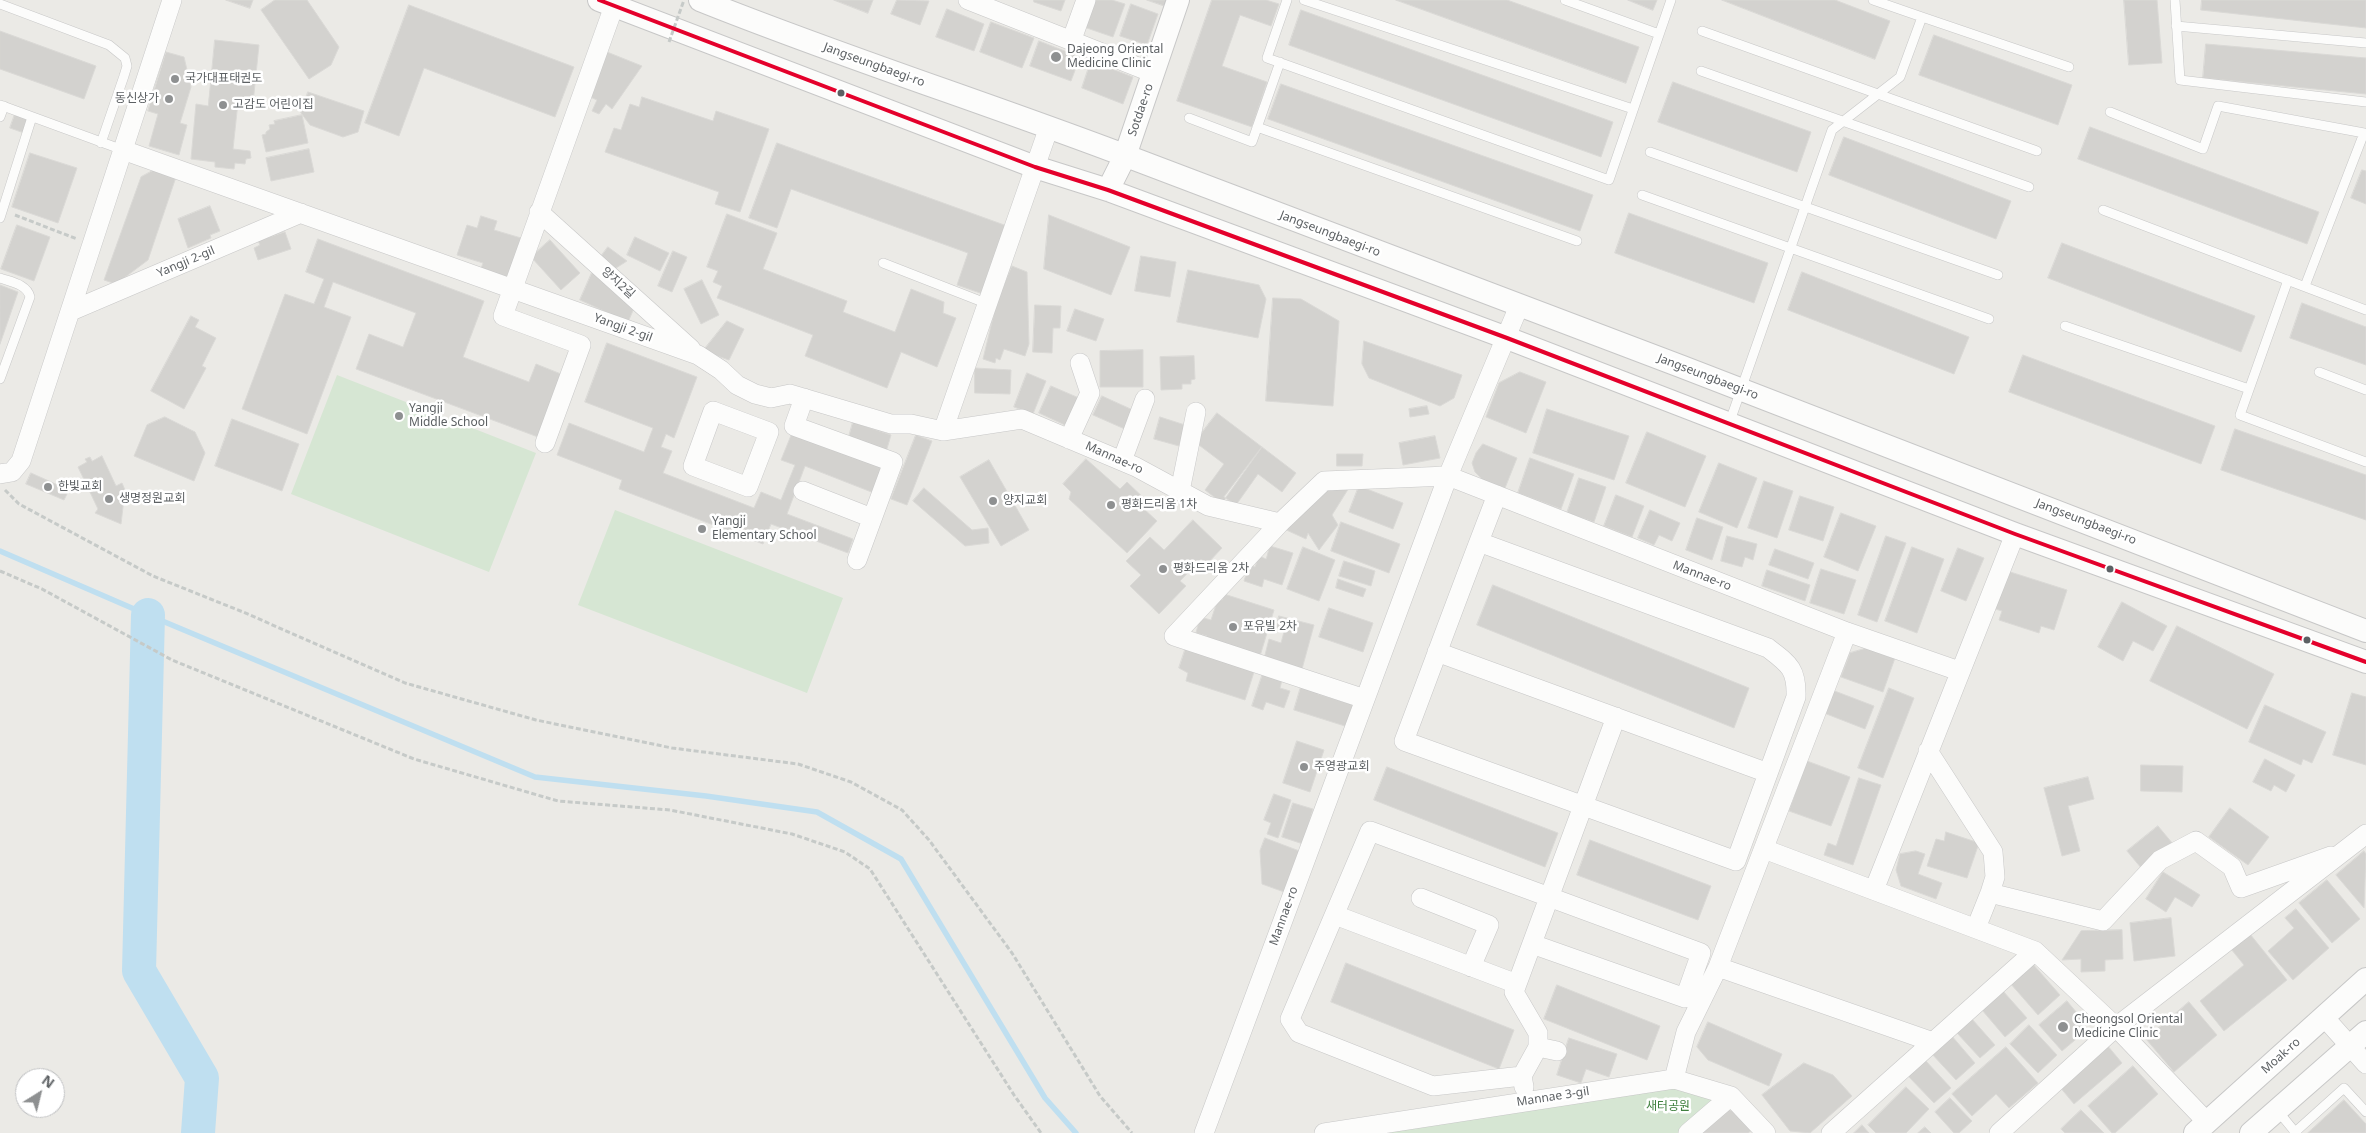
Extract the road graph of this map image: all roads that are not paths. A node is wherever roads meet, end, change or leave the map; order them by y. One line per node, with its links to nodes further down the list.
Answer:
1 (700, 0): 33 (street, Jangseungbaegi-ro)
2 (1086, 0): 18 (street)
3 (1178, 0): 23 (street, Sotdae-ro)
4 (1287, 0): 20 (lane)
5 (1304, 0): 27 (lane)
6 (1566, 0): 17 (lane)
7 (1670, 0): 17 (lane)
8 (1873, 0): 14 (lane)
9 (2175, 0): 15 (lane)
10 (168, 1): 37 (street)
11 (979, 2): 18 (street)
12 (606, 3): 41 (street); 48 (street)
13 (0, 4): 36 (lane)
14 (1922, 17): 21 (lane); 24 (lane)
15 (2176, 26): 19 (lane); 25 (lane)
16 (1702, 30): 24 (lane)
17 (1659, 34): 27 (lane)
18 (1072, 39): 23 (street)
19 (2366, 43)
20 (1280, 62): 27 (lane); 34 (lane)
21 (2068, 67)
22 (1701, 71): 32 (lane)
23 (1153, 73): 40 (street, Sotdae-ro)
24 (1878, 94): 32 (lane); 38 (lane)
25 (2366, 102)
26 (2, 105): 29 (lane); 30 (lane)
27 (1633, 109)
28 (2110, 112): 35 (lane)
29 (0, 117)
30 (32, 117): 36 (lane); 46 (lane)
31 (1189, 118): 34 (lane)
32 (1843, 121): 42 (lane); 45 (lane)
33 (1049, 127): 40 (street, Jangseungbaegi-ro); 41 (street)
34 (1257, 127): 50 (lane)
35 (2365, 133): 56 (lane)
36 (102, 143): 37 (lane)
37 (123, 150): 49 (street, Yangji 2-gil); 61 (street)
38 (2038, 151)
39 (1650, 152): 45 (lane)
40 (1125, 156): 43 (street, Sotdae-ro); 59 (street, Jangseungbaegi-ro)
41 (1035, 167): 43 (street); 58 (street)
42 (2029, 187)
43 (1108, 190): 64 (street)
44 (1642, 195): 51 (lane)
45 (1805, 206): 51 (lane); 53 (lane)
46 (2, 209)
47 (2103, 210): 55 (lane)
48 (539, 212): 57 (street); 65 (street, 양지2길)
49 (301, 214): 57 (street, Yangji 2-gil); 61 (street, Yangji 2-gil)
50 (1577, 241)
51 (1790, 248): 62 (lane); 69 (lane)
52 (883, 263): 58 (lane)
53 (1998, 275)
54 (0, 278): 68 (lane)
55 (2288, 280): 56 (lane); 70 (lane)
56 (2305, 286): 60 (lane)
57 (513, 288): 65 (street, Yangji 2-gil); 80 (street)
58 (988, 304): 78 (street)
59 (1519, 306): 64 (street, Mannae-ro); 69 (street, Jangseungbaegi-ro)
60 (2366, 310)
61 (71, 311): 83 (street)
62 (1989, 319)
63 (2065, 326): 70 (lane)
64 (1507, 338): 77 (street); 84 (street, Mannae-ro)
65 (698, 355): 72 (street, Yangji 2-gil)
66 (1080, 363): 79 (street)
67 (2319, 372): 71 (lane)
68 (0, 379)
69 (1741, 389): 77 (lane); 93 (street, Jangseungbaegi-ro)
70 (2249, 390): 82 (lane)
71 (2366, 390)
72 (755, 394): 73 (street, Yangji 2-gil); 76 (street)
73 (804, 398): 78 (street, Yangji 2-gil); 88 (street)
74 (1146, 399): 81 (street)
75 (1196, 412): 86 (street)
76 (745, 423): 76 (street)
77 (1729, 424): 90 (street)
78 (943, 431): 79 (street, Mannae-ro)
79 (1069, 439): 81 (street, Mannae-ro)
80 (545, 443)
81 (1122, 461): 86 (street, Mannae-ro)
82 (2366, 462)
83 (1, 475)
84 (1448, 476): 87 (street, Mannae-ro); 89 (street, Mannae-ro); 98 (street, Mannae-ro)
85 (803, 491): 88 (street)
86 (1180, 491): 89 (street, Mannae-ro)
87 (1497, 495): 91 (street); 94 (street, Mannae-ro)
88 (872, 518): 92 (street)
89 (1280, 523): 98 (street, Mannae-ro)
90 (2015, 534): 96 (street); 97 (street)
91 (1479, 542): 95 (street); 101 (street)
92 (857, 560)
93 (2366, 631)
94 (1847, 632): 97 (street, Mannae-ro); 104 (street)
95 (1437, 652): 99 (street); 102 (street)
96 (2366, 662)
97 (1959, 670): 100 (street)
98 (1365, 699): 132 (street, Mannae-ro)
99 (1616, 717): 101 (street); 102 (street)
100 (1928, 751): 106 (street); 107 (street)
101 (1768, 774): 102 (street)
102 (1583, 805): 108 (street)
103 (2366, 834): 105 (street)
104 (1764, 849): 106 (street); 115 (street)
105 (2348, 849): 107 (street); 119 (street)
106 (1874, 890): 111 (street)
107 (1990, 893): 111 (street)
108 (1550, 896): 110 (street); 112 (street); 112 (street)
109 (1421, 898): 114 (street)
110 (1334, 915): 114 (street); 125 (street)
111 (1976, 928): 113 (street)
112 (1532, 944): 117 (street)
113 (2035, 951): 119 (street); 121 (street)
114 (1471, 966): 117 (street)
115 (1718, 967): 121 (street); 126 (street)
116 (2366, 979): 118 (street, Moak-ro)
117 (1517, 984): 122 (street)
118 (2324, 1017): 120 (street); 131 (street, Moak-ro)
119 (2116, 1027): 131 (street); 137 (street)
120 (2358, 1039): 124 (street); 129 (street)
121 (1933, 1042): 136 (street)
122 (1538, 1047): 123 (street); 125 (street)
123 (1557, 1052)
124 (2366, 1064)
125 (1522, 1076): 128 (street)
126 (1674, 1078): 127 (street, Mannae 3-gil); 128 (street, Mannae 3-gil)
127 (1731, 1096): 134 (street); 135 (street, Mannae 3-gil)
128 (1526, 1102): 133 (street, Mannae 3-gil)
129 (2277, 1110): 138 (street); 139 (lane)
130 (2366, 1112): 139 (lane)
131 (2201, 1127)
132 (1204, 1133)
133 (1324, 1133)
134 (1688, 1133)
135 (1766, 1133)
136 (1831, 1133)
137 (1999, 1133)
138 (2251, 1133)
139 (2295, 1133)

